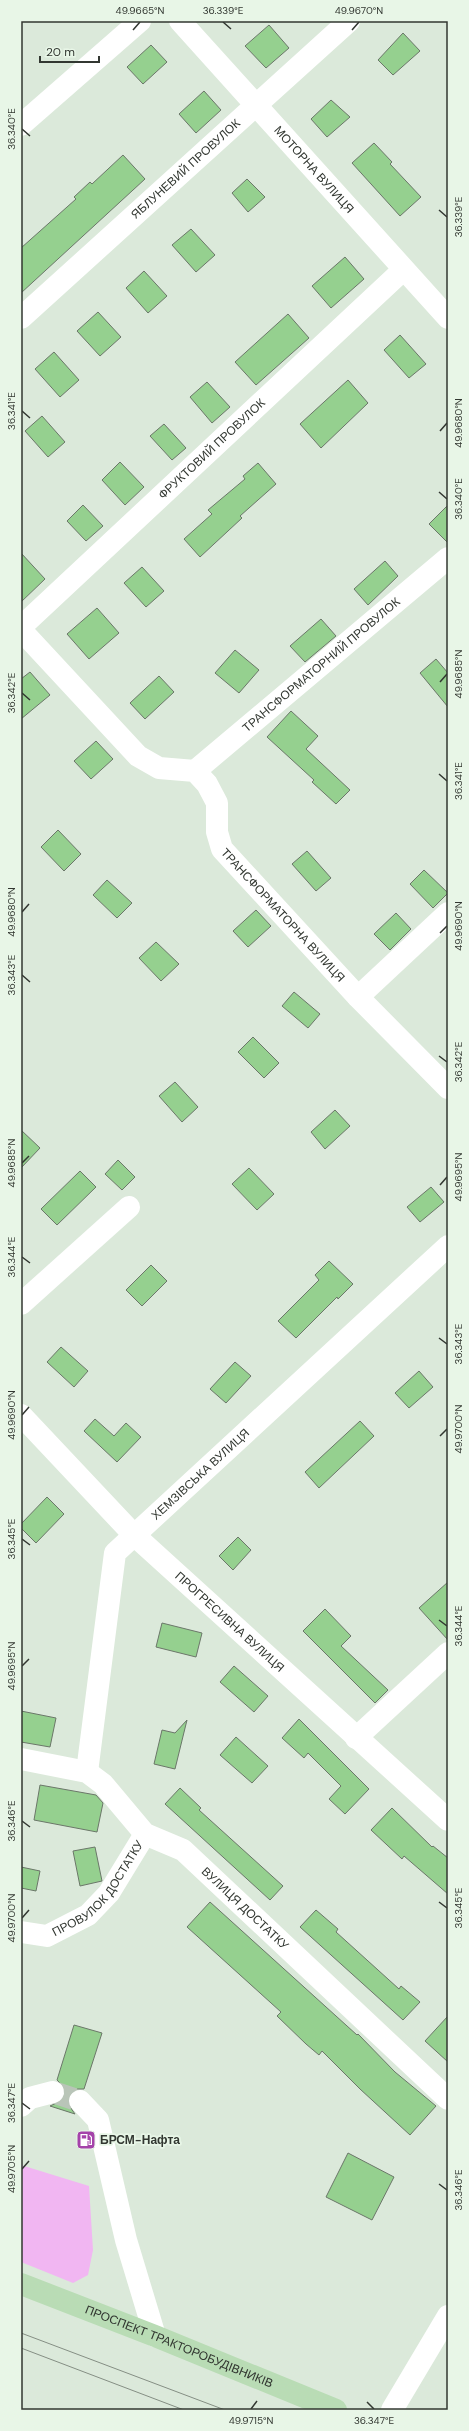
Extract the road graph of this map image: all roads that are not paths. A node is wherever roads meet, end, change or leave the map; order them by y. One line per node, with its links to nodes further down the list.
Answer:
1 (140, 21): 5 (street)
2 (180, 21): 4 (street, МОТОРНА ВУЛИЦЯ)
3 (350, 21): 4 (street, ЯБЛУНЕВИЙ ПРОВУЛОК)
4 (255, 105): 6 (street, МОТОРНА ВУЛИЦЯ); 7 (street, ЯБЛУНЕВИЙ ПРОВУЛОК)
5 (21, 125)
6 (403, 270): 8 (street, МОТОРНА ВУЛИЦЯ); 10 (street, ФРУКТОВИЙ ПРОВУЛОК)
7 (21, 318)
8 (448, 318)
9 (448, 558): 11 (street, ТРАНСФОРМАТОРНИЙ ПРОВУЛОК)
10 (21, 628): 11 (street)
11 (195, 771): 13 (street, ТРАНСФОРМАТОРНА ВУЛИЦЯ)
12 (448, 913): 13 (street)
13 (358, 997): 14 (street, ТРАНСФОРМАТОРНА ВУЛИЦЯ)
14 (448, 1088)
15 (129, 1207): 17 (street)
16 (448, 1246): 19 (street, ХЕМЗІВСЬКА ВУЛИЦЯ)
17 (21, 1304)
18 (21, 1415): 19 (street, ПРОГРЕСИВНА ВУЛИЦЯ)
19 (134, 1534): 21 (street, ПРОГРЕСИВНА ВУЛИЦЯ); 23 (street, ХЕМЗІВСЬКА ВУЛИЦЯ)
20 (448, 1653): 21 (street)
21 (356, 1738): 24 (street, ПРОГРЕСИВНА ВУЛИЦЯ)
22 (21, 1759): 23 (street, ВУЛИЦЯ ДОСТАТКУ)
23 (87, 1772): 25 (street, ВУЛИЦЯ ДОСТАТКУ)
24 (448, 1820)
25 (145, 1834): 26 (street, ПРОВУЛОК ДОСТАТКУ); 28 (street, ВУЛИЦЯ ДОСТАТКУ)
26 (21, 1932)
27 (53, 2092): 30 (street)
28 (448, 2099)
29 (80, 2101): 33 (street)
30 (21, 2106)
31 (21, 2284): 33 (main road, ПРОСПЕКТ ТРАКТОРОБУДІВНИКІВ)
32 (448, 2316): 35 (street)
33 (155, 2336): 34 (main road, ПРОСПЕКТ ТРАКТОРОБУДІВНИКІВ)
34 (336, 2410)
35 (392, 2410)

